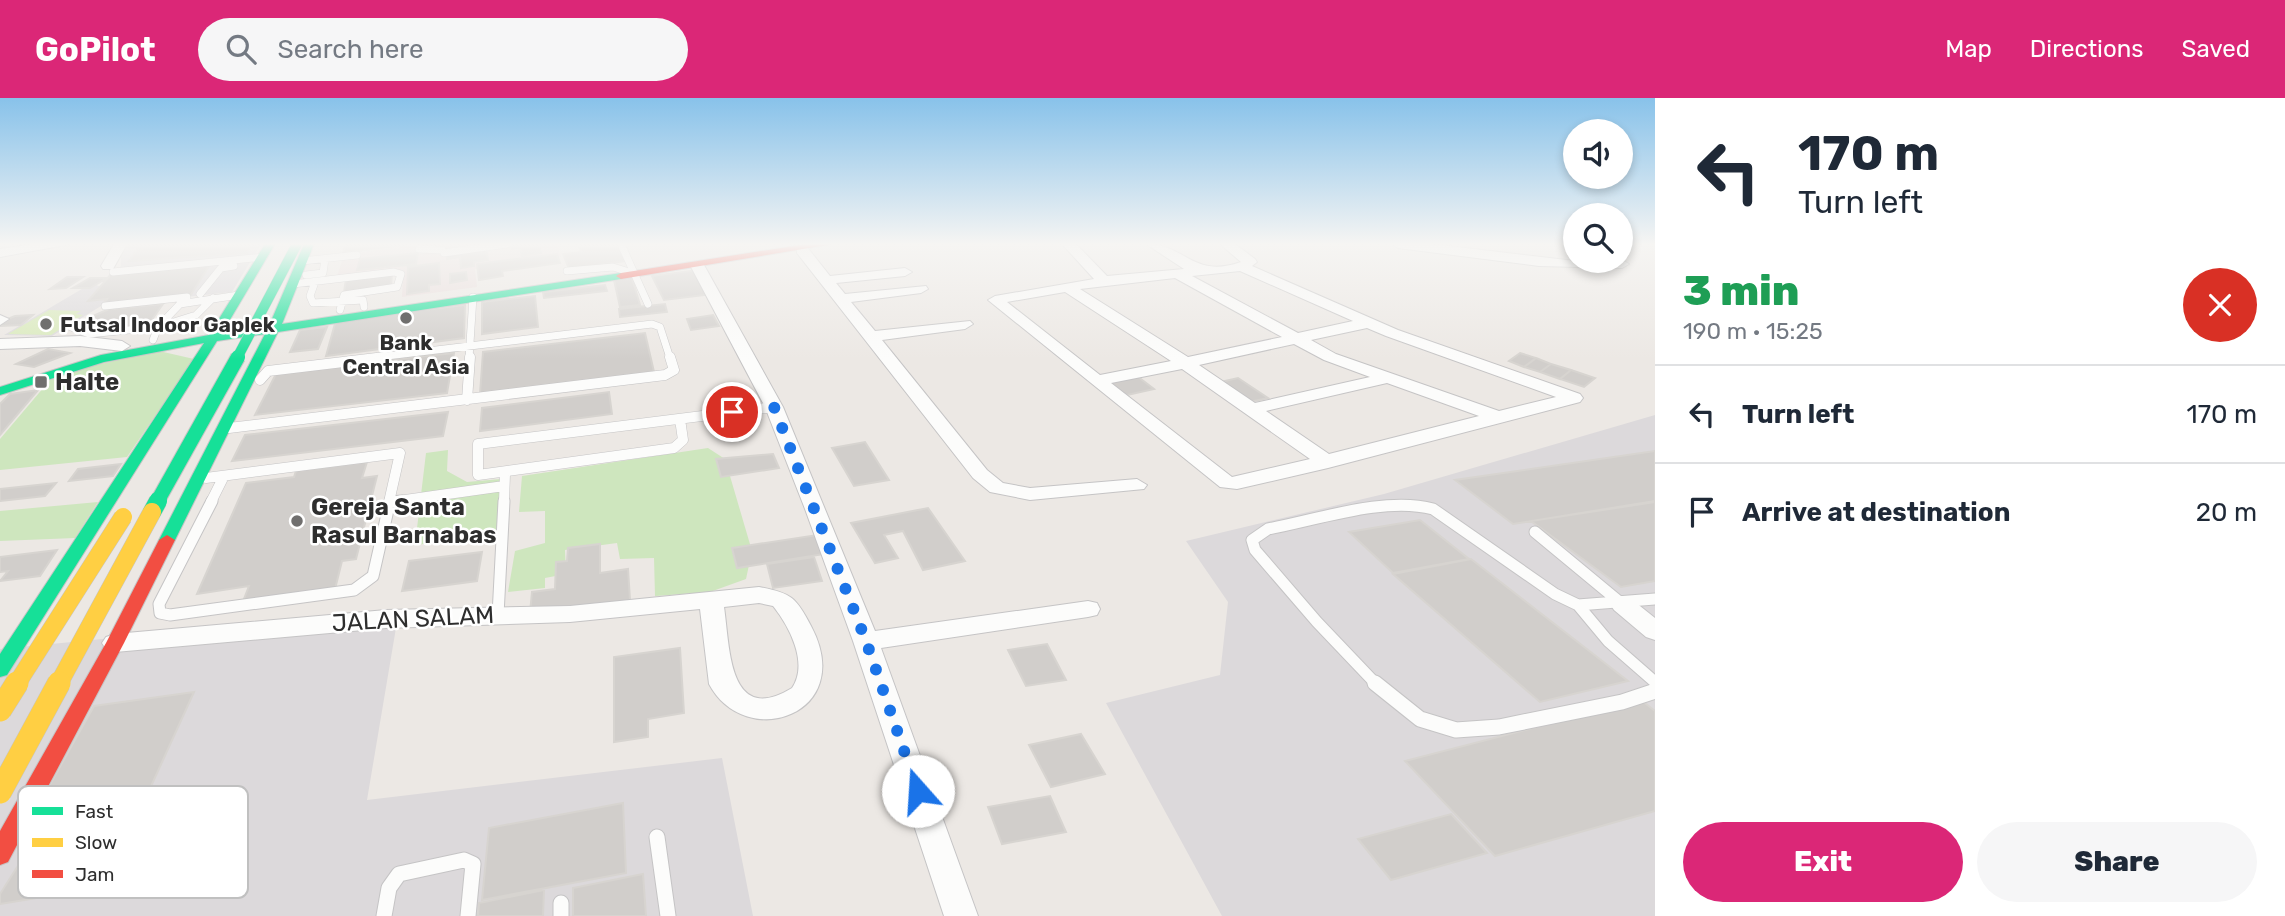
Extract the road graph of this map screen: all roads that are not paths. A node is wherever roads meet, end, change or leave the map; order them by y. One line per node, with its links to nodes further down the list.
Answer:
1 (209, 282): 19 (lane)
2 (249, 282): 20 (main road)
3 (262, 282): 53 (main road)
4 (279, 282): 82 (main road, bridge)
5 (294, 282): 26 (main road)
6 (315, 282): 28 (lane)
7 (332, 282): 28 (lane)
8 (398, 282): 28 (lane)
9 (556, 282): 21 (main road)
10 (572, 282): 23 (main road)
11 (640, 282): 27 (lane)
12 (706, 282): 51 (street)
13 (830, 282): 24 (street)
14 (1095, 282): 17 (street)
15 (1192, 282): 37 (street)
16 (1276, 282): 31 (street)
17 (1065, 286): 44 (street); 46 (street)
18 (921, 289): 24 (street)
19 (200, 294): 20 (lane); 25 (lane)
20 (241, 296): 22 (lane); 26 (main road); 34 (main road)
21 (448, 296): 23 (main road); 28 (main road); 30 (main road)
22 (213, 298): 25 (lane); 36 (lane)
23 (473, 298): 40 (lane)
24 (842, 299): 35 (street)
25 (187, 300): 29 (lane); 36 (lane)
26 (286, 301): 30 (main road)
27 (648, 304)
28 (336, 305): 30 (main road)
29 (105, 306)
30 (276, 323): 34 (main road); 42 (main road)
31 (1367, 323): 37 (street); 55 (street)
32 (965, 324): 35 (street)
33 (71, 327): 36 (lane)
34 (220, 332): 36 (main road); 43 (main road)
35 (873, 337): 62 (street)
36 (156, 338): 39 (main road); 43 (main road); 48 (main road)
37 (1295, 340): 44 (street); 45 (street)
38 (8, 343): 39 (street); 41 (street)
39 (122, 346): 47 (main road)
40 (470, 346): 49 (lane); 50 (lane); 50 (lane)
41 (0, 351)
42 (262, 351): 43 (main road); 57 (main road)
43 (205, 356): 76 (main road)
44 (1185, 363): 46 (street); 52 (street)
45 (1384, 379): 52 (street); 55 (street)
46 (1100, 380): 58 (street)
47 (0, 383)
48 (0, 391)
49 (253, 394)
50 (467, 400): 57 (lane)
51 (774, 407): 56 (lane); 74 (street)
52 (1252, 409): 58 (street)
53 (184, 416)
54 (243, 416): 57 (lane)
55 (1498, 417): 58 (street)
56 (680, 419): 59 (lane); 59 (lane)
57 (230, 428): 61 (main road)
58 (1328, 462)
59 (505, 474): 63 (lane)
60 (225, 476): 61 (lane); 65 (lane); 65 (lane)
61 (197, 479): 75 (main road)
62 (1138, 485)
63 (504, 486): 65 (lane); 72 (lane)
64 (135, 498): 80 (main road, bridge)
65 (391, 502)
66 (1535, 532): 69 (lane)
67 (1655, 599): 69 (lane)
68 (711, 601): 68 (street); 72 (street, JALAN SALAM)
69 (1622, 604): 70 (lane); 73 (street)
70 (1578, 606): 78 (lane); 79 (lane)
71 (1088, 609): 74 (street)
72 (498, 615): 75 (street, JALAN SALAM)
73 (1655, 632)
74 (866, 641): 89 (street)
75 (115, 643): 81 (main road)
76 (6, 652): 77 (main road)
77 (0, 670)
78 (1655, 682)
79 (1655, 691)
80 (0, 710)
81 (37, 786)
82 (0, 792)
83 (18, 821): 85 (main road)
84 (657, 837): 88 (lane)
85 (0, 854)
86 (384, 916): 87 (lane)
87 (468, 916)
88 (668, 916)
89 (961, 916)

